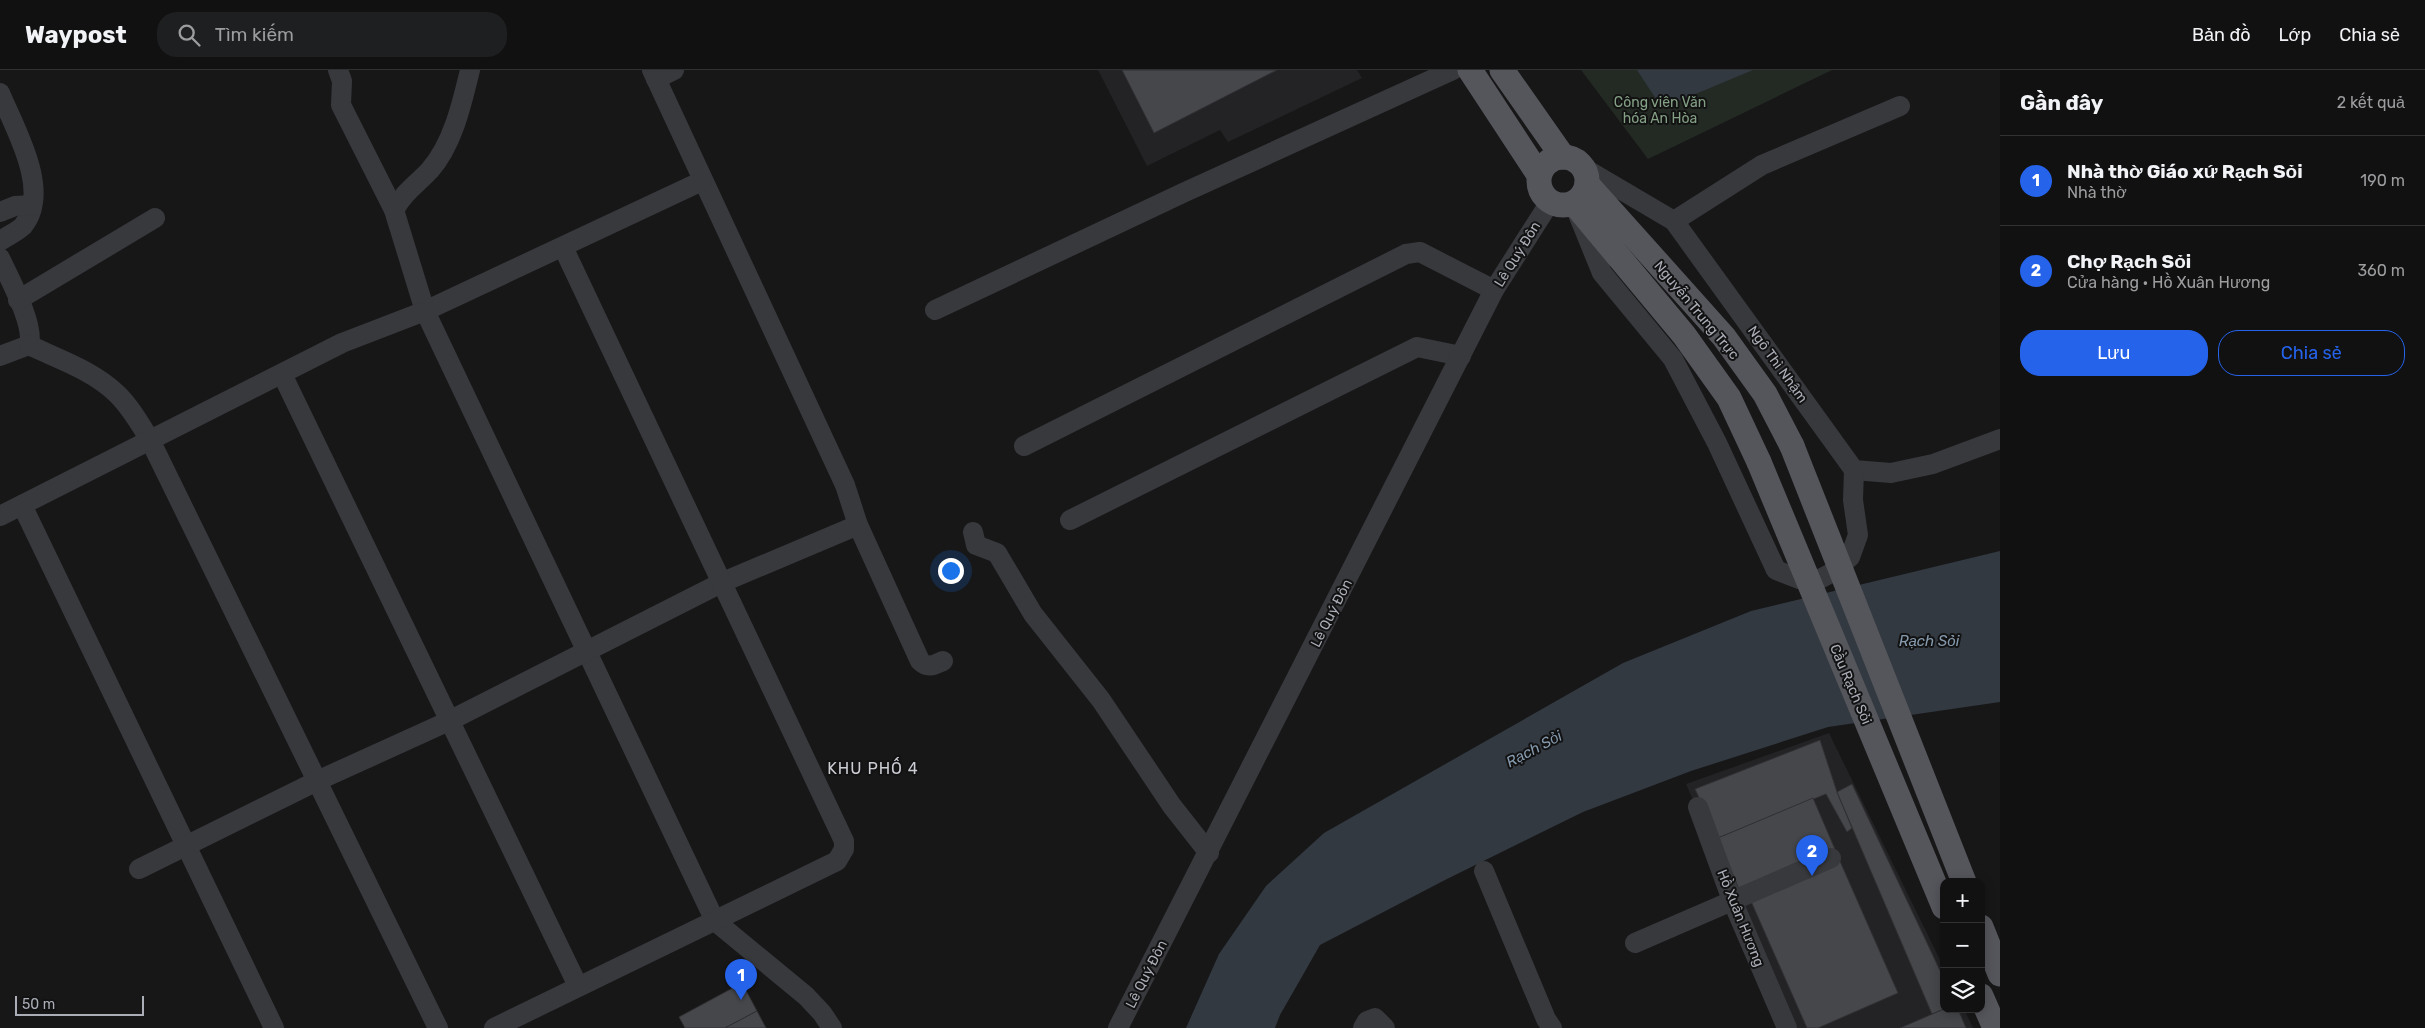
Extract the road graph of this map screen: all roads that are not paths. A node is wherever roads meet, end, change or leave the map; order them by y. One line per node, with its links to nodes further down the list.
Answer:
1 (338, 70): 13 (street)
2 (470, 70): 13 (street)
3 (674, 70): 7 (street)
4 (1453, 70): 22 (street)
5 (1470, 70): 11 (main road)
6 (1502, 70): 11 (main road, Nguyễn Trung Trực)
7 (654, 74): 10 (street)
8 (0, 93): 12 (street)
9 (1900, 106): 16 (street)
10 (702, 181): 18 (street); 36 (street)
11 (1572, 183): 16 (street, Ngô Thì Nhậm); 20 (street, Lê Quý Đôn); 31 (main road, Nguyễn Trung Trực); 32 (street); 49 (main road, Nguyễn Trung Trực, bridge)
12 (32, 205): 14 (street); 17 (street)
13 (394, 210): 23 (street)
14 (0, 212)
15 (155, 218): 21 (street)
16 (1674, 221): 32 (street, Ngô Thì Nhậm)
17 (0, 241)
18 (563, 247): 23 (street); 38 (street)
19 (0, 258): 21 (street)
20 (1494, 290): 26 (street, Lê Quý Đôn); 30 (street)
21 (18, 300): 24 (street)
22 (935, 310)
23 (424, 311): 27 (street); 39 (street)
24 (29, 345): 25 (street); 29 (street)
25 (0, 356)
26 (1461, 356): 35 (street); 45 (street, Lê Quý Đôn)
27 (282, 374): 29 (street); 41 (street)
28 (2000, 439): 32 (street)
29 (150, 440): 33 (street); 42 (street)
30 (1024, 446)
31 (1759, 462): 50 (main road, Cầu Rạch Sỏi, bridge)
32 (1854, 470)
33 (22, 505): 34 (street); 44 (street)
34 (0, 516)
35 (1070, 520)
36 (858, 525): 38 (street); 40 (street)
37 (973, 532): 45 (street)
38 (722, 582): 39 (street); 52 (street)
39 (586, 650): 41 (street); 52 (street)
40 (943, 661)
41 (449, 721): 42 (street); 56 (street)
42 (317, 781): 44 (street); 59 (street)
43 (1698, 807): 51 (street, Hồ Xuân Hương)
44 (187, 846): 47 (street); 58 (street)
45 (1209, 853): 62 (street, Lê Quý Đôn)
46 (1831, 858): 51 (street)
47 (139, 869)
48 (1484, 870): 63 (street)
49 (1962, 878)
50 (1940, 896)
51 (1732, 900): 54 (street); 64 (street, Hồ Xuân Hương)
52 (716, 921): 56 (street); 61 (street)
53 (1985, 937): 55 (main road)
54 (1635, 943)
55 (2000, 974)
56 (578, 986): 60 (street)
57 (1985, 1005): 65 (main road)
58 (274, 1028)
59 (438, 1028)
60 (494, 1028)
61 (832, 1028)
62 (1118, 1028)
63 (1552, 1028)
64 (1787, 1028)
65 (1995, 1028)

